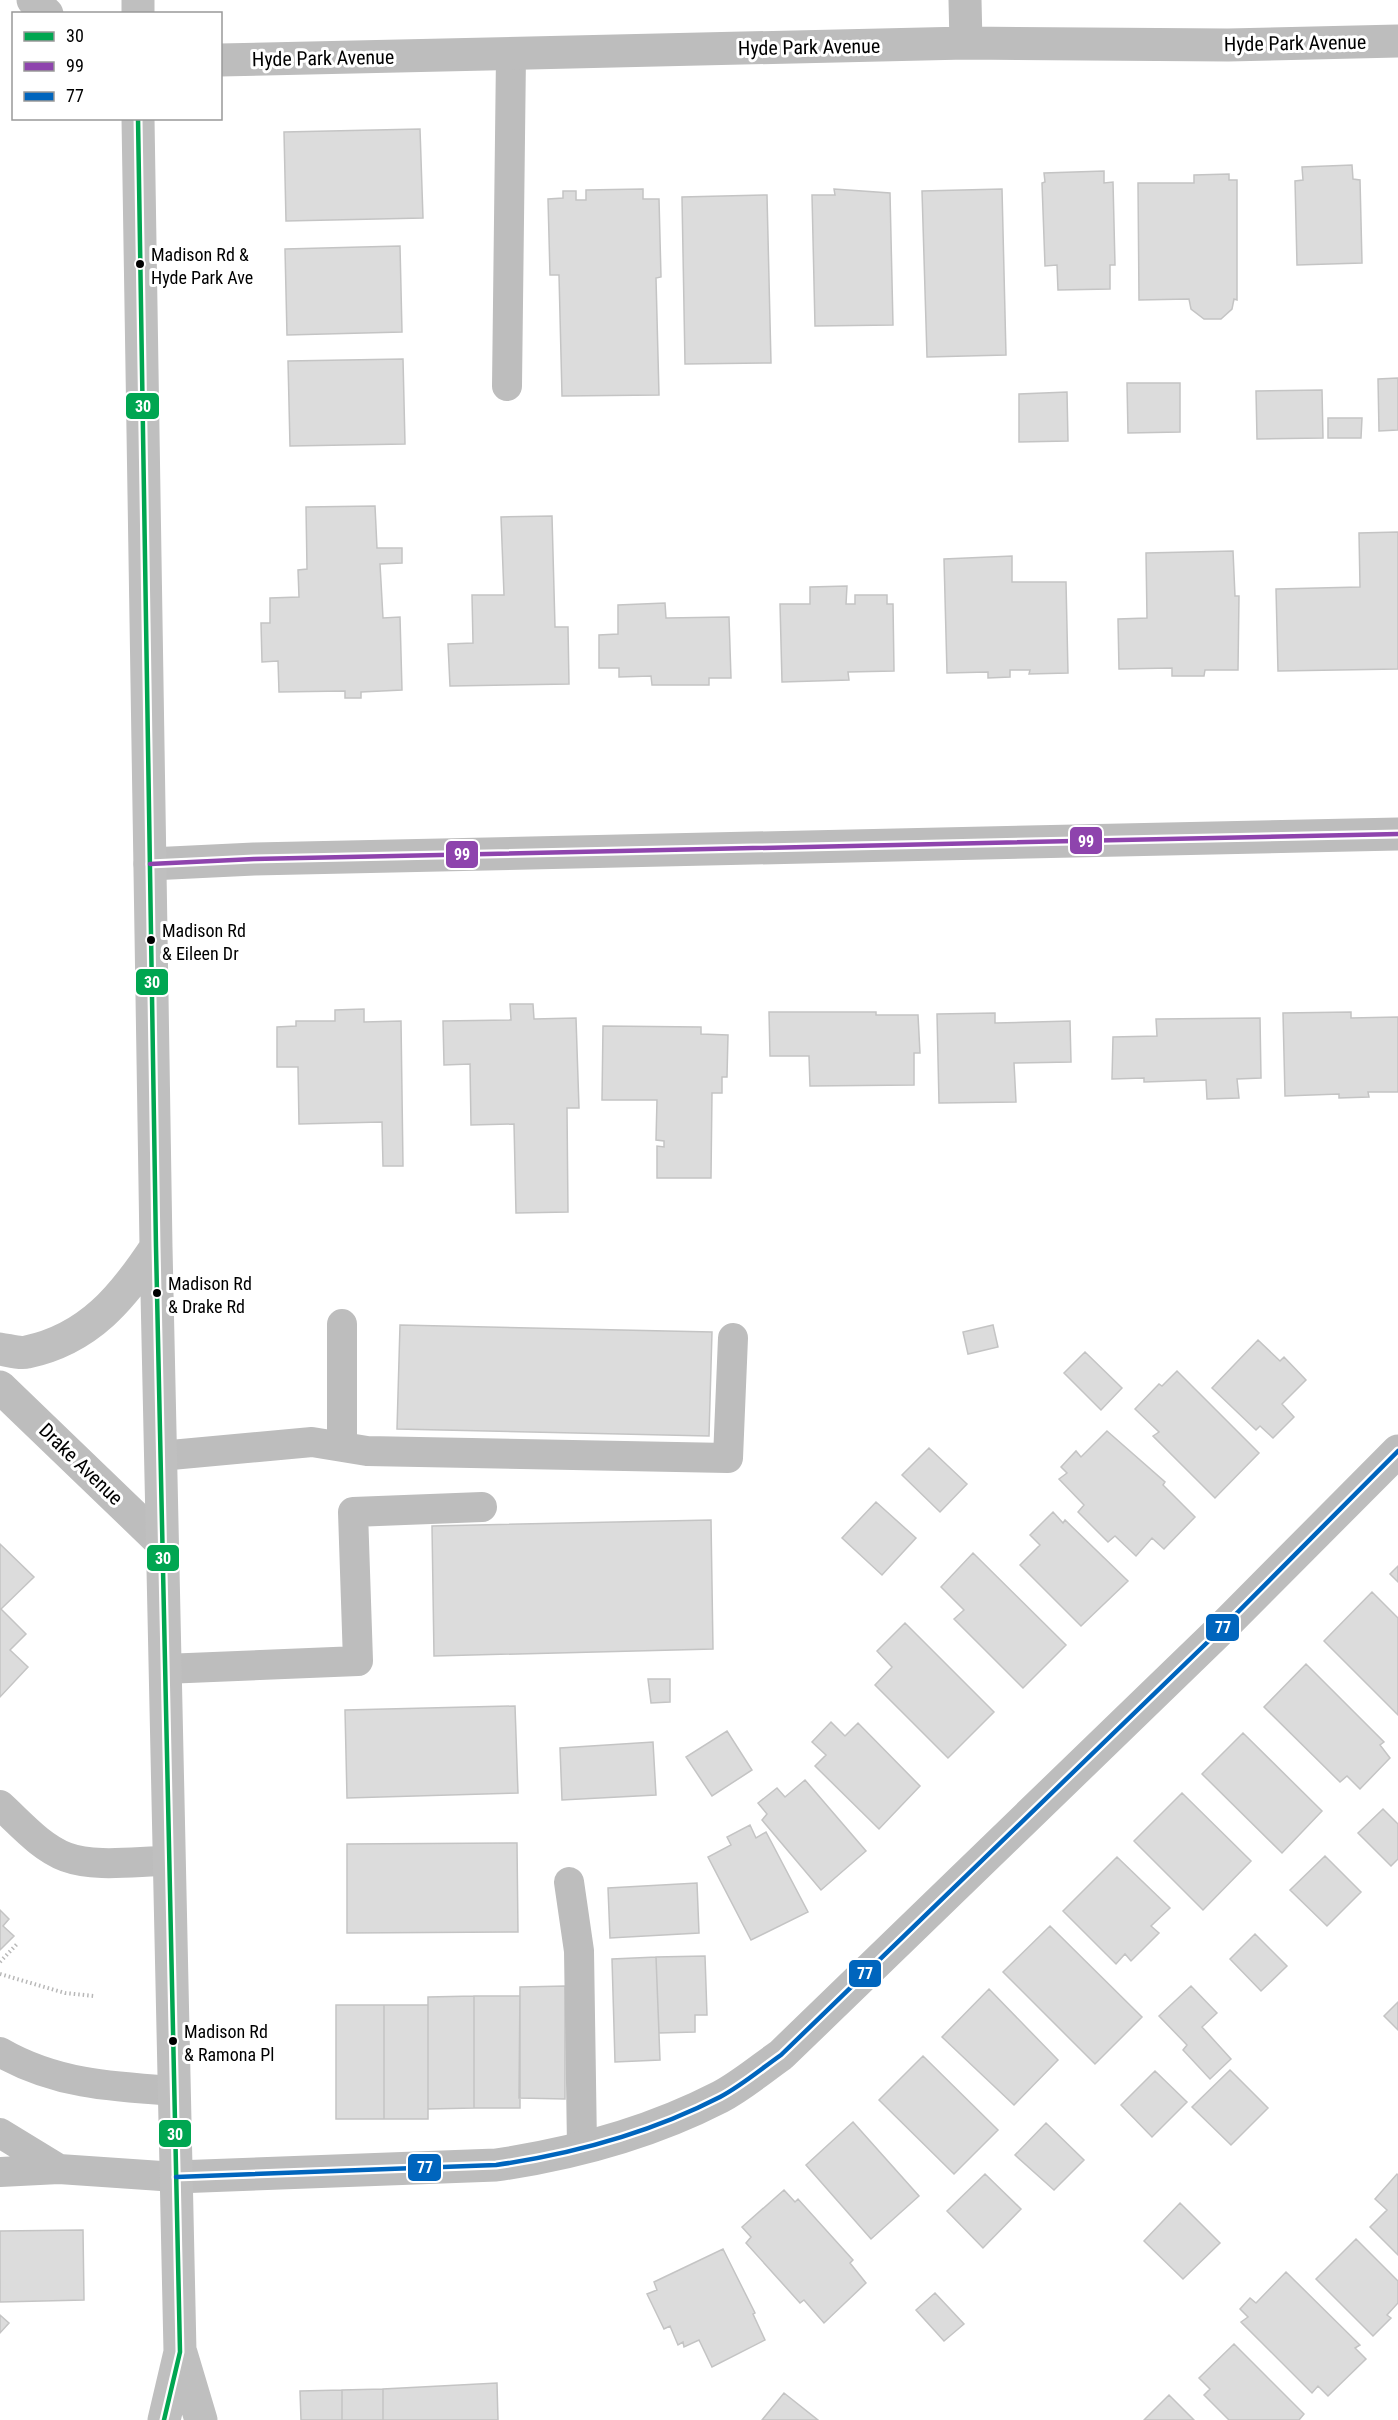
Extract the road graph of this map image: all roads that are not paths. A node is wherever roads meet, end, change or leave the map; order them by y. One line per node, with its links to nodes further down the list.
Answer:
1 (33, 0): 3 (street)
2 (965, 0): 5 (street)
3 (45, 12)
4 (1398, 41): 5 (street, Hyde Park Avenue)
5 (966, 43): 6 (street, Hyde Park Avenue)
6 (511, 55): 7 (street, Hyde Park Avenue); 9 (lane)
7 (222, 60)
8 (138, 120): 11 (main road)
9 (507, 386)
10 (1398, 834): 11 (street)
11 (150, 864): 12 (main road)
12 (156, 1247): 15 (main road); 19 (main road)
13 (342, 1324): 17 (lane)
14 (733, 1338): 17 (lane)
15 (0, 1349)
16 (3, 1396): 21 (street, Drake Avenue)
17 (342, 1447): 19 (lane)
18 (1398, 1451): 29 (street)
19 (160, 1456): 21 (main road)
20 (482, 1507): 22 (lane)
21 (162, 1542): 22 (main road)
22 (164, 1669): 24 (main road)
23 (0, 1805): 24 (lane)
24 (169, 1861): 27 (main road)
25 (569, 1882): 29 (lane)
26 (0, 2052): 27 (lane)
27 (175, 2091): 32 (main road)
28 (0, 2133): 30 (lane)
29 (582, 2146): 32 (street)
30 (59, 2169): 31 (lane); 32 (lane)
31 (0, 2172)
32 (176, 2177): 33 (main road)
33 (180, 2352): 34 (main road); 35 (main road)
34 (164, 2420)
35 (201, 2420)

